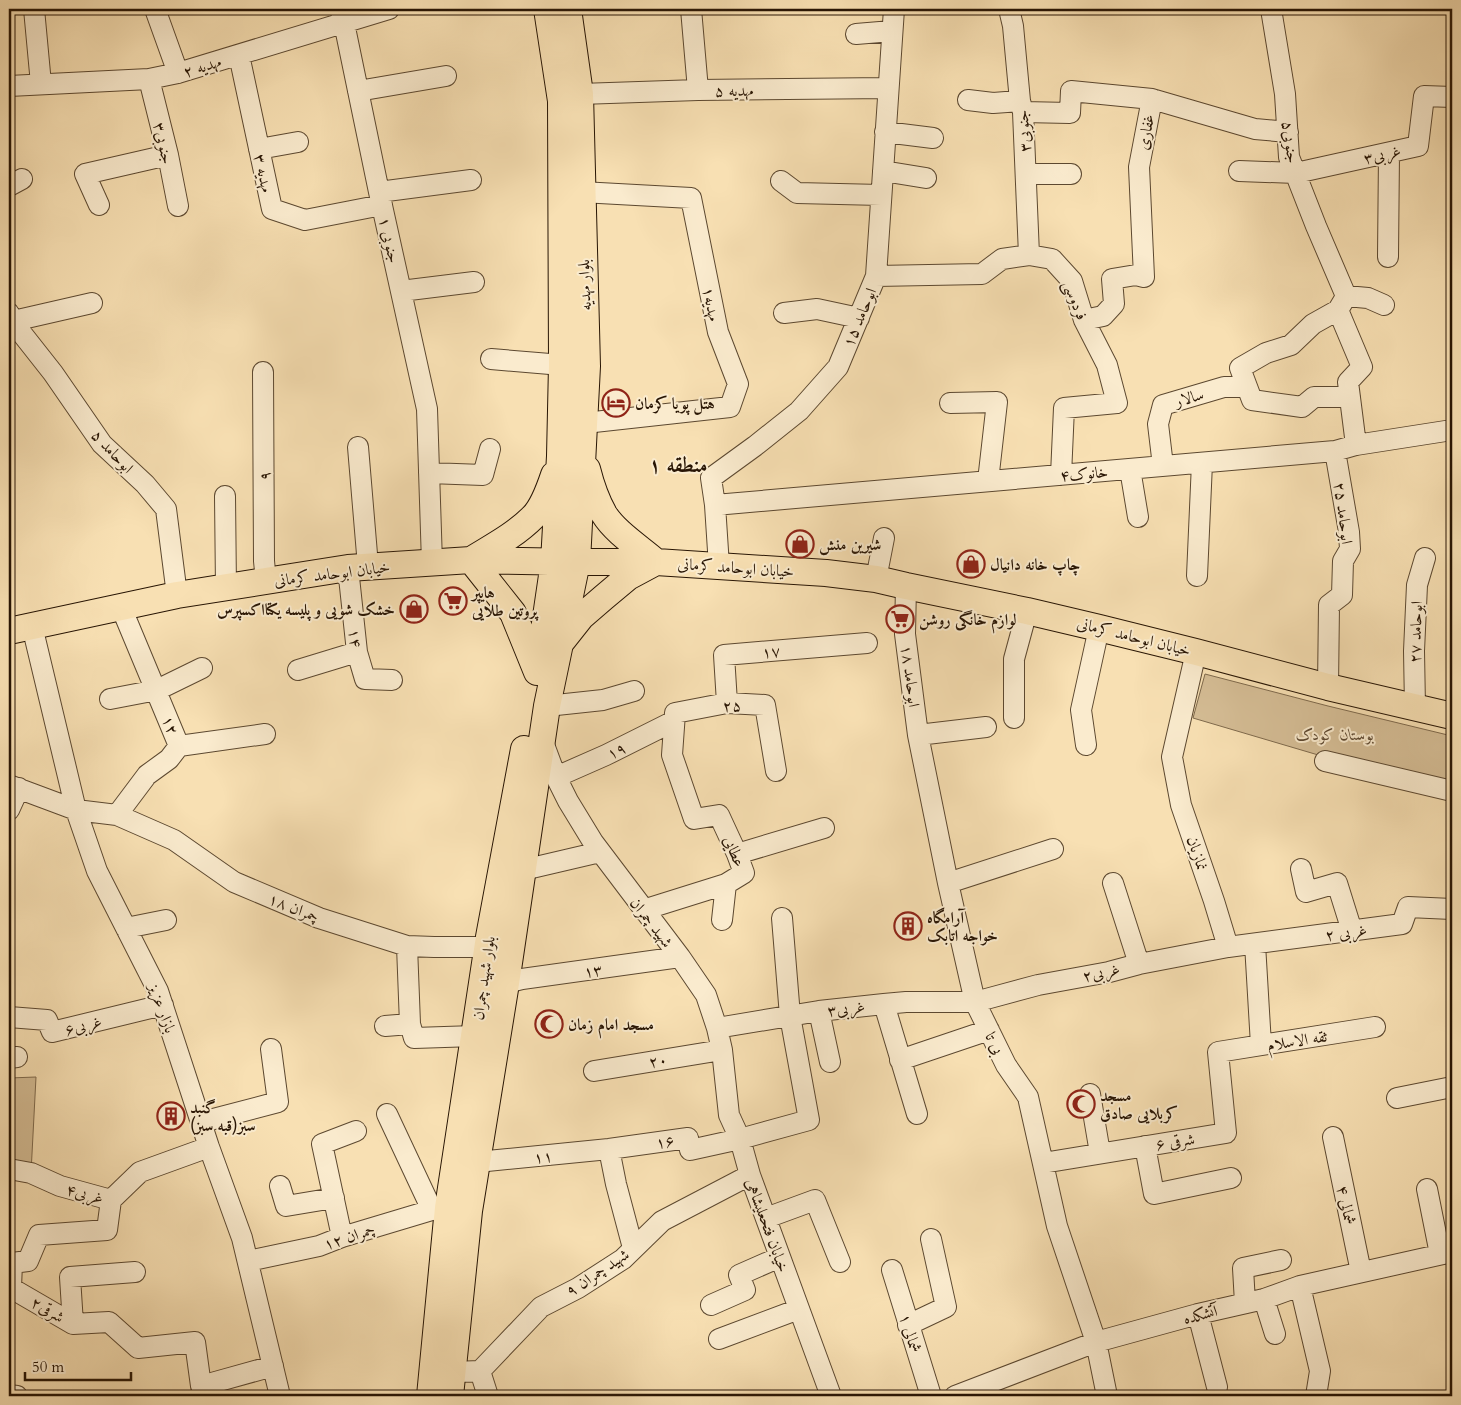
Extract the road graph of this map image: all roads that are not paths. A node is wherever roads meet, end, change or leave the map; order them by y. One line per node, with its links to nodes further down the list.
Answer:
1 (34, 9): 17 (street)
2 (157, 9): 14 (street)
3 (389, 9): 10 (street, مهدیه ۲)
4 (547, 9): 60 (main road, بلوار مهدیه)
5 (568, 9): 22 (main road, بلوار مهدیه)
6 (691, 9): 20 (street)
7 (894, 9): 11 (street, ابوحامد ۱۵)
8 (1009, 9): 26 (street, جنوبی۳)
9 (1271, 9): 28 (street, جنوبی۵)
10 (342, 16): 13 (street, مهدیه ۲); 21 (street, ۱ جنوبی)
11 (892, 30): 12 (street); 19 (street, ابوحامد ۱۵)
12 (856, 34)
13 (239, 55): 14 (street, مهدیه ۲); 31 (street, مهدیه ۳)
14 (178, 73): 16 (street, مهدیه ۲)
15 (446, 76): 21 (street)
16 (149, 79): 17 (street, مهدیه ۲); 33 (street, جنوبی۳)
17 (41, 84): 18 (street, مهدیه ۲)
18 (9, 86)
19 (888, 88): 20 (street, مهدیه ۵); 27 (street, ابوحامد ۱۵)
20 (698, 90): 22 (street, مهدیه ۵)
21 (358, 91): 44 (street, ۱ جنوبی)
22 (580, 94): 42 (main road, بلوار مهدیه)
23 (1452, 96): 32 (street, غربی۳)
24 (1152, 99): 26 (street); 28 (street, غفاری); 58 (street, غفاری)
25 (968, 100): 26 (street)
26 (1022, 106): 36 (street, جنوبی۳)
27 (885, 132): 29 (street); 34 (street, ابوحامد ۱۵)
28 (1288, 132): 38 (street, جنوبی۵)
29 (933, 138)
30 (298, 142): 31 (street)
31 (259, 149): 44 (street, مهدیه ۳)
32 (1389, 153): 38 (street, غربی۳); 48 (street)
33 (168, 155): 45 (street); 46 (street, جنوبی۳)
34 (883, 171): 39 (street); 43 (street, ابوحامد ۱۵)
35 (1239, 171): 38 (street, غربی۳)
36 (1026, 174): 37 (street); 47 (street, جنوبی۳)
37 (1071, 174)
38 (1296, 174): 53 (street, جنوبی۵)
39 (926, 178)
40 (471, 180): 44 (street)
41 (781, 182): 43 (street)
42 (581, 192): 60 (main road, بلوار مهدیه); 65 (street, مهدیه۱)
43 (881, 195): 49 (street, ابوحامد ۱۵)
44 (380, 199): 51 (street, ۱ جنوبی)
45 (98, 205)
46 (178, 206)
47 (1029, 255): 49 (street, فردوسی); 58 (street, فردوسی)
48 (1388, 257)
49 (876, 276): 56 (street, ابوحامد ۱۵)
50 (474, 282): 51 (street)
51 (401, 291): 75 (street, ۱ جنوبی)
52 (92, 303): 57 (street)
53 (1342, 303): 54 (street); 62 (street); 63 (street, جنوبی۵)
54 (1384, 306)
55 (784, 313): 56 (street)
56 (859, 318): 79 (street, ابوحامد ۱۵)
57 (10, 319): 94 (street, ابوحامد ۵)
58 (1084, 320): 76 (street, فردوسی)
59 (491, 359): 60 (street)
60 (574, 366): 65 (main road, بلوار مهدیه); 71 (main road, بلوار مهدیه)
61 (263, 372): 91 (street, ۹)
62 (1247, 387): 63 (street); 73 (street, سالار)
63 (1350, 398): 67 (street, جنوبی۵)
64 (950, 403): 77 (street)
65 (584, 423): 71 (main road, بلوار مهدیه)
66 (1452, 432): 67 (street, خانوک۴)
67 (1356, 445): 70 (street, خانوک۴)
68 (358, 447): 88 (street)
69 (490, 449): 75 (street)
70 (1335, 451): 72 (street, خانوک۴); 107 (street, ابوحامد ۲۵)
71 (572, 454): 83 (main road); 84 (main road, بلوار مهدیه); 85 (main road)
72 (1202, 463): 73 (street, خانوک۴); 89 (street)
73 (1163, 466): 74 (street, خانوک۴)
74 (1130, 469): 76 (street, خانوک۴); 80 (street)
75 (429, 473): 86 (street)
76 (1061, 475): 77 (street, خانوک۴)
77 (988, 481): 79 (street, خانوک۴)
78 (225, 496): 93 (street)
79 (714, 505): 87 (street, ابوحامد ۱۵)
80 (1138, 517)
81 (884, 538): 90 (street)
82 (1425, 558): 113 (street, ابوحامد ۲۷)
83 (471, 560): 84 (main road, خیابان ابوحامد کرمانی); 86 (main road, خیابان ابوحامد کرمانی); 105 (main road)
84 (565, 562): 85 (main road, خیابان ابوحامد کرمانی); 100 (main road, بلوار شهید چمران); 105 (main road, بلوار شهید چمران)
85 (656, 562): 87 (main road, خیابان ابوحامد کرمانی); 100 (main road)
86 (432, 563): 88 (main road, خیابان ابوحامد کرمانی)
87 (719, 566): 90 (main road, خیابان ابوحامد کرمانی)
88 (358, 567): 91 (main road, خیابان ابوحامد کرمانی); 101 (street, ۱۴)
89 (1197, 576)
90 (876, 579): 92 (main road, خیابان ابوحامد کرمانی)
91 (266, 581): 93 (main road, خیابان ابوحامد کرمانی)
92 (906, 586): 96 (main road, خیابان ابوحامد کرمانی); 119 (street, ابوحامد ۱۸)
93 (226, 588): 94 (main road, خیابان ابوحامد کرمانی)
94 (178, 595): 95 (main road, خیابان ابوحامد کرمانی)
95 (121, 608): 98 (main road, خیابان ابوحامد کرمانی); 108 (street, ۱۲)
96 (1027, 610): 97 (main road, خیابان ابوحامد کرمانی); 115 (street)
97 (1099, 628): 102 (main road, خیابان ابوحامد کرمانی); 121 (street)
98 (21, 629): 131 (street, بازار عزیز)
99 (867, 643): 111 (street, ۱۷)
100 (560, 644): 112 (main road, بلوار شهید چمران)
101 (357, 652): 104 (street); 106 (street, ۱۴)
102 (1196, 652): 107 (main road, خیابان ابوحامد کرمانی); 152 (street, نمازیان)
103 (202, 668): 108 (street)
104 (298, 670)
105 (538, 674): 151 (main road, بلوار شهید چمران)
106 (392, 680)
107 (1328, 687): 113 (main road, خیابان ابوحامد کرمانی)
108 (157, 690): 110 (street); 122 (street, ۱۲)
109 (634, 691): 112 (street)
110 (110, 699)
111 (727, 703): 116 (street, ۲۵); 124 (street, ۲۵)
112 (548, 706): 120 (main road, بلوار شهید چمران)
113 (1415, 708): 114 (main road, خیابان ابوحامد کرمانی)
114 (1452, 716)
115 (1014, 718)
116 (674, 721): 125 (street, ۱۹); 136 (street, عطایی)
117 (986, 727): 119 (street)
118 (265, 734): 122 (street)
119 (918, 735): 139 (street, بی تا)
120 (543, 742): 125 (street, شهید چمران); 129 (main road, بلوار شهید چمران)
121 (1086, 745)
122 (179, 746): 132 (street, ۱۲)
123 (1325, 761): 127 (street)
124 (776, 771)
125 (556, 777): 128 (street, شهید چمران)
126 (14, 787): 130 (street); 131 (street)
127 (1452, 791)
128 (568, 800): 129 (street); 135 (street, شهید چمران)
129 (533, 808): 138 (main road, بلوار شهید چمران)
130 (9, 810)
131 (76, 810): 132 (street); 147 (street, بازار عزیز)
132 (117, 815): 150 (street, چمران ۱۸)
133 (824, 828): 136 (street)
134 (1053, 849): 139 (street)
135 (600, 852): 138 (street); 143 (street, شهید چمران)
136 (737, 854): 141 (street, عطایی)
137 (1301, 869): 148 (street)
138 (523, 870): 155 (main road, بلوار شهید چمران)
139 (948, 882): 156 (street, بی تا)
140 (1113, 883): 154 (street)
141 (726, 884): 143 (street, عطایی); 146 (street)
142 (1452, 908): 148 (street, ۲ غربی)
143 (643, 910): 153 (street, شهید چمران)
144 (782, 918): 160 (street)
145 (166, 920): 147 (street)
146 (722, 920)
147 (126, 928): 158 (street, بازار عزیز)
148 (1352, 931): 149 (street, ۲ غربی)
149 (1255, 944): 152 (street, ۲ غربی); 168 (street)
150 (407, 946): 151 (street, چمران ۱۸); 166 (street)
151 (487, 947): 167 (main road, بلوار شهید چمران)
152 (1228, 947): 154 (street, غربی۲)
153 (680, 957): 155 (street, ۱۳); 163 (street, شهید چمران)
154 (1139, 964): 156 (street, غربی۲)
155 (506, 983): 188 (main road, بلوار شهید چمران)
156 (975, 1002): 157 (street, غربی۳); 165 (street, بی تا)
157 (884, 1004): 159 (street, غربی۳); 172 (street)
158 (163, 1005): 161 (street, غربی۶); 180 (street, بازار عزیز)
159 (819, 1011): 160 (street, غربی۳); 173 (street)
160 (790, 1016): 163 (street, غربی۳); 183 (street)
161 (9, 1017)
162 (385, 1026): 166 (street)
163 (718, 1028): 170 (street, شهید چمران)
164 (1375, 1028): 168 (street, ثقه الاسلام)
165 (989, 1030): 172 (street); 189 (street, بی تا)
166 (412, 1031): 167 (street)
167 (475, 1036): 197 (main road, بلوار شهید چمران)
168 (1261, 1045): 171 (street, ثقه الاسلام)
169 (271, 1049): 180 (street)
170 (722, 1050): 174 (street, ۲۰); 183 (street, خیابان فتحعلیشاهی)
171 (1218, 1052): 184 (street, ۶ شرقی)
172 (900, 1060): 179 (street)
173 (830, 1062)
174 (594, 1071)
175 (1452, 1087): 177 (street)
176 (1090, 1094): 187 (street)
177 (1396, 1098)
178 (387, 1114): 197 (street)
179 (917, 1114)
180 (202, 1122): 185 (street, بازار عزیز)
181 (356, 1131): 195 (street)
182 (1333, 1137): 210 (street, ۴ شمالی)
183 (740, 1139): 186 (street, ۱۶); 191 (street, خیابان فتحعلیشاهی)
184 (1145, 1146): 187 (street, ۶ شرقی); 192 (street)
185 (210, 1147): 196 (street, غربی۴); 206 (street, بازار عزیز)
186 (609, 1149): 188 (street, ۱۱); 201 (street)
187 (1100, 1153): 189 (street, ۶ شرقی)
188 (477, 1162): 197 (main road, بلوار شهید چمران)
189 (1043, 1163): 220 (street, بی تا)
190 (9, 1169): 196 (street, غربی۴)
191 (750, 1175): 198 (street, خیابان فتحعلیشاهی); 201 (street, شهید چمران ۹)
192 (1232, 1178)
193 (280, 1186): 195 (street)
194 (1427, 1189): 202 (street)
195 (334, 1198): 199 (street)
196 (111, 1200): 205 (street)
197 (450, 1210): 199 (street, چمران ۱۲); 223 (main road, بلوار شهید چمران); 228 (main road, بلوار شهید چمران)
198 (766, 1218): 203 (street, خیابان فتحعلیشاهی); 207 (street)
199 (342, 1237): 206 (street, چمران ۱۲)
200 (931, 1239): 217 (street)
201 (633, 1248): 222 (street, شهید چمران ۹)
202 (1446, 1253): 210 (street, آتشکده)
203 (780, 1257): 213 (street); 214 (street, خیابان فتحعلیشاهی)
204 (1281, 1260): 212 (street)
205 (10, 1262): 216 (street, شرقی۲)
206 (248, 1262): 221 (street, بازار عزیز)
207 (840, 1262)
208 (892, 1270): 217 (street, ۱ شمالی)
209 (135, 1272): 216 (street)
210 (1361, 1272): 211 (street, آتشکده)
211 (1300, 1286): 212 (street, آتشکده); 234 (street)
212 (1254, 1301): 215 (street, آتشکده); 218 (street)
213 (711, 1305)
214 (799, 1309): 219 (street); 230 (street, خیابان فتحعلیشاهی)
215 (1198, 1314): 220 (street, آتشکده); 224 (street)
216 (74, 1324): 221 (street, شرقی۲)
217 (908, 1325): 231 (street, ۱ شمالی)
218 (1275, 1334)
219 (719, 1339)
220 (1096, 1342): 232 (street, آتشکده); 233 (street, بی تا)
221 (273, 1366): 227 (street, بازار عزیز)
222 (480, 1371): 223 (street); 229 (street)
223 (451, 1384)
224 (1217, 1387)
225 (9, 1395): 226 (street)
226 (17, 1396)
227 (280, 1396)
228 (430, 1396)
229 (488, 1396)
230 (831, 1396)
231 (931, 1396)
232 (955, 1396)
233 (1107, 1396)
234 (1316, 1396)

